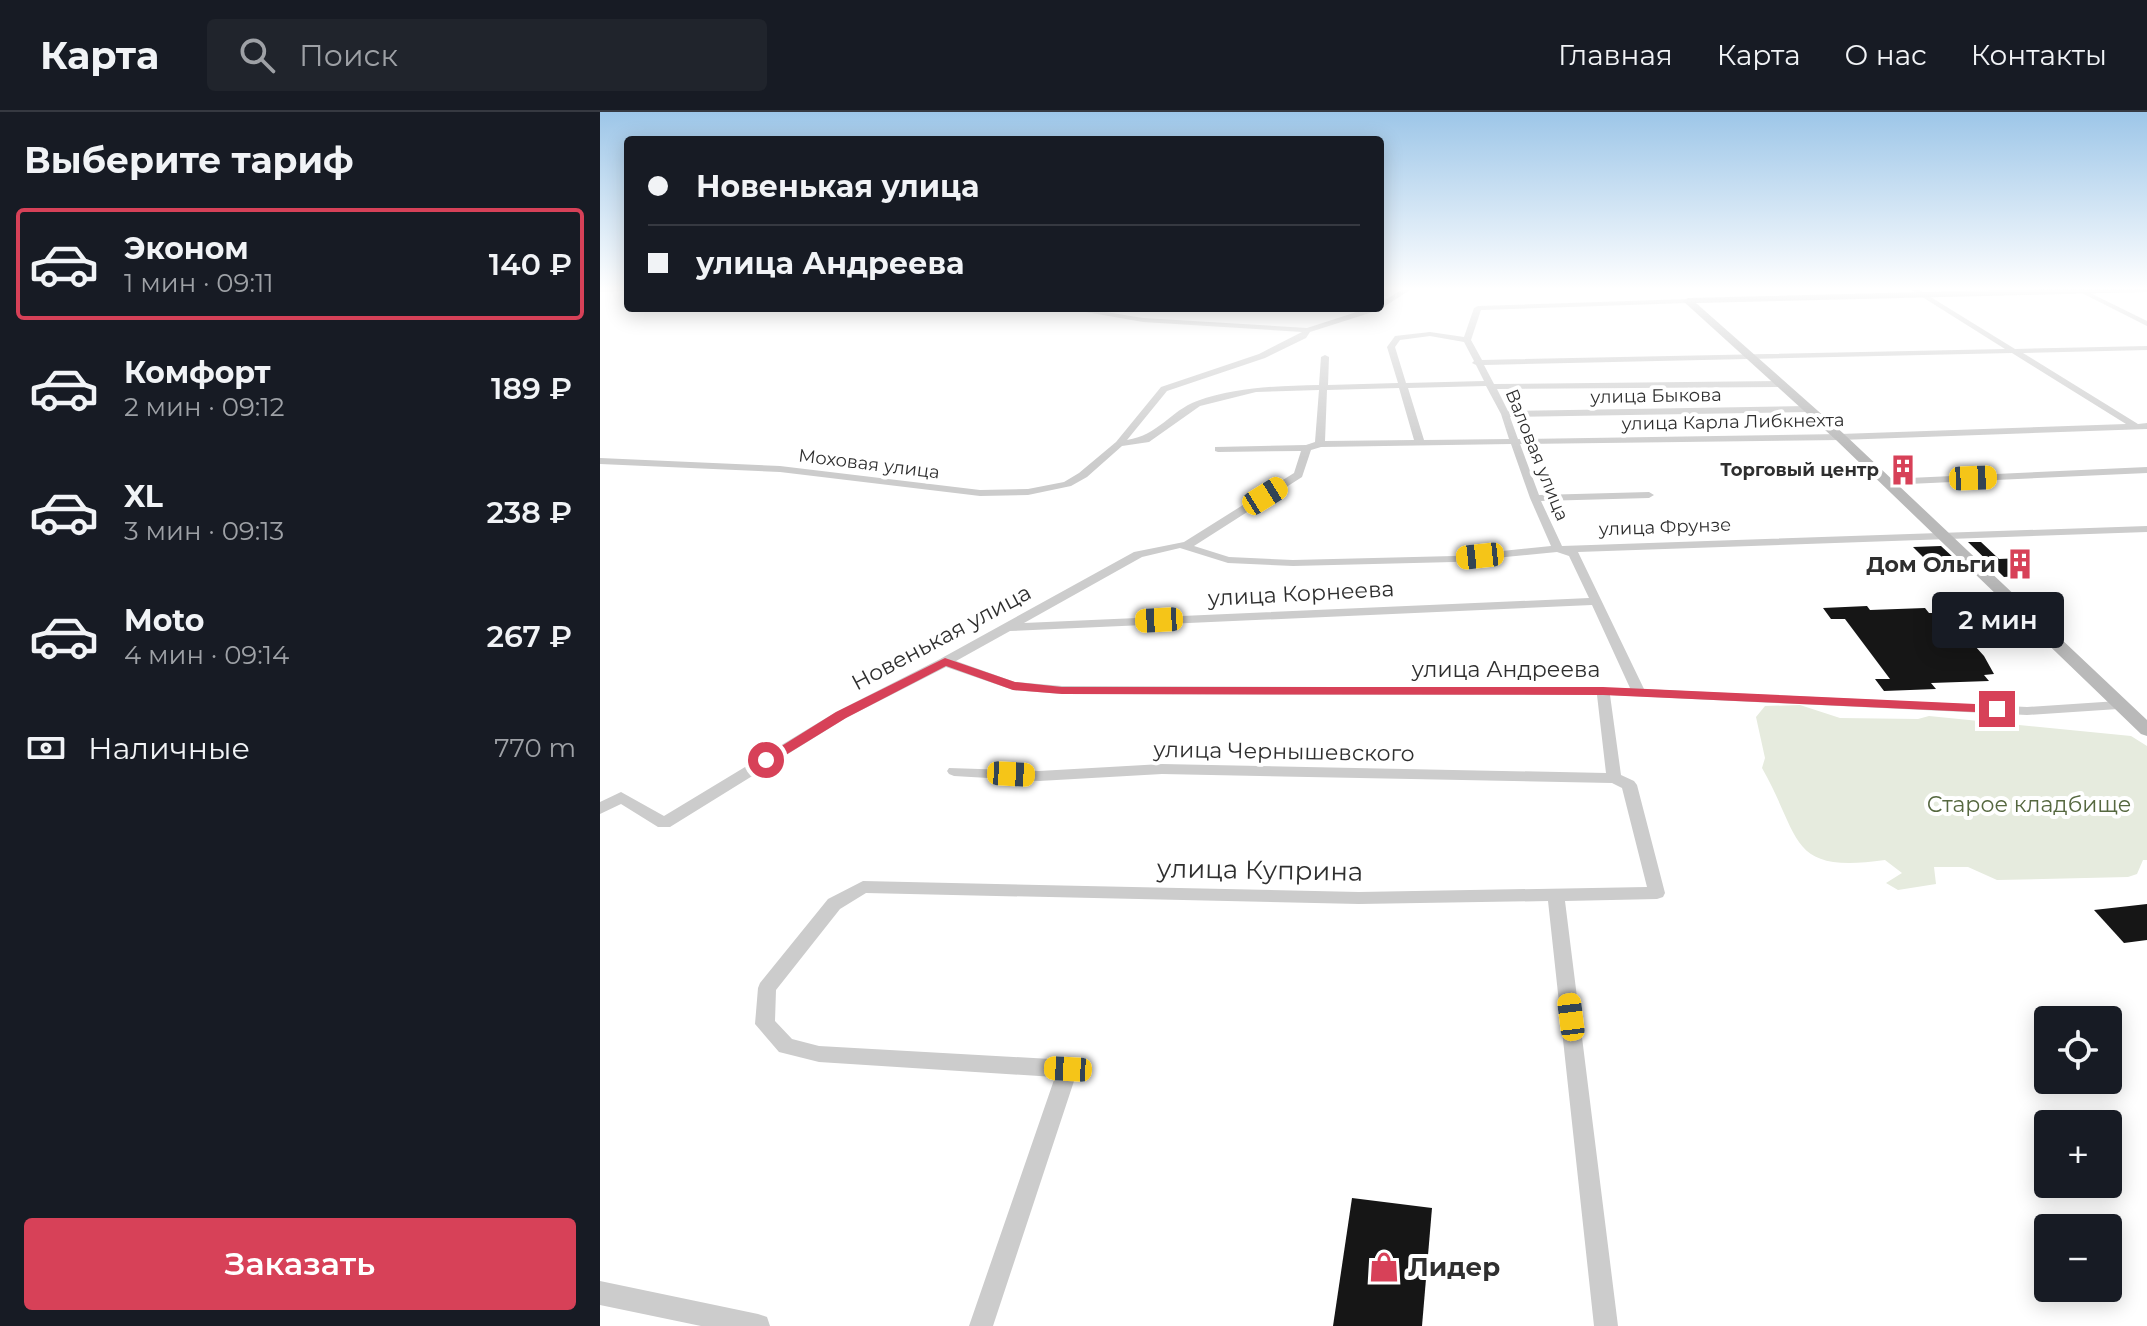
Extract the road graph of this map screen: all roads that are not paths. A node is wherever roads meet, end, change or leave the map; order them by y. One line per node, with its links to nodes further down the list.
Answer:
1 (1285, 345): 22 (street)
2 (1393, 345): 12 (street)
3 (1469, 345): 10 (street, Валовая улица)
4 (1736, 345): 8 (main road)
5 (2003, 345): 7 (street)
6 (2147, 348): 7 (street)
7 (2013, 351): 8 (street); 17 (street)
8 (1748, 356): 10 (street); 11 (main road)
9 (1325, 357): 14 (street)
10 (1476, 363): 13 (street, Валовая улица)
11 (1779, 384): 13 (street); 15 (main road)
12 (1403, 385): 13 (street); 14 (street); 21 (street)
13 (1491, 385): 16 (street, Валовая улица)
14 (1325, 387): 22 (street); 23 (street)
15 (1808, 409): 16 (street, улица Быкова); 19 (main road)
16 (1505, 414): 20 (street, Валовая улица)
17 (2142, 426): 18 (street); 19 (street, улица Карла Либкнехта)
18 (2147, 433)
19 (1840, 437): 20 (street, улица Карла Либкнехта); 28 (main road)
20 (1514, 441): 21 (street, улица Карла Либкнехта); 30 (street, Валовая улица)
21 (1420, 443): 23 (street, улица Карла Либкнехта)
22 (1119, 444): 26 (street, Моховая улица)
23 (1320, 444): 24 (street, улица Карла Либкнехта)
24 (1307, 448): 25 (street, улица Карла Либкнехта); 33 (street)
25 (1218, 449)
26 (600, 461)
27 (2147, 470): 28 (street)
28 (1887, 482): 32 (main road)
29 (1649, 495): 30 (street)
30 (1535, 498): 34 (street, Валовая улица)
31 (2147, 529): 32 (street, улица Фрунзе)
32 (1946, 537): 34 (street, улица Фрунзе); 40 (main road)
33 (1186, 546): 34 (street, улица Фрунзе); 36 (street, Новенькая улица)
34 (1558, 549): 35 (street, Валовая улица)
35 (1597, 601): 36 (street, улица Корнеева); 39 (street, Валовая улица)
36 (1007, 627): 37 (street, Новенькая улица)
37 (945, 662): 38 (street, улица Андреева); 44 (street, Новенькая улица)
38 (1603, 691): 39 (street, улица Андреева); 43 (street)
39 (1639, 692): 40 (street, улица Андреева)
40 (2118, 705): 41 (main road)
41 (2147, 730)
42 (954, 771): 43 (street, улица Чернышевского)
43 (1614, 778): 45 (street, улица Куприна)
44 (600, 809)
45 (1556, 893): 48 (street, улица Куприна); 49 (street)
46 (600, 1293): 47 (street)
47 (758, 1326)
48 (981, 1326)
49 (1606, 1326)

